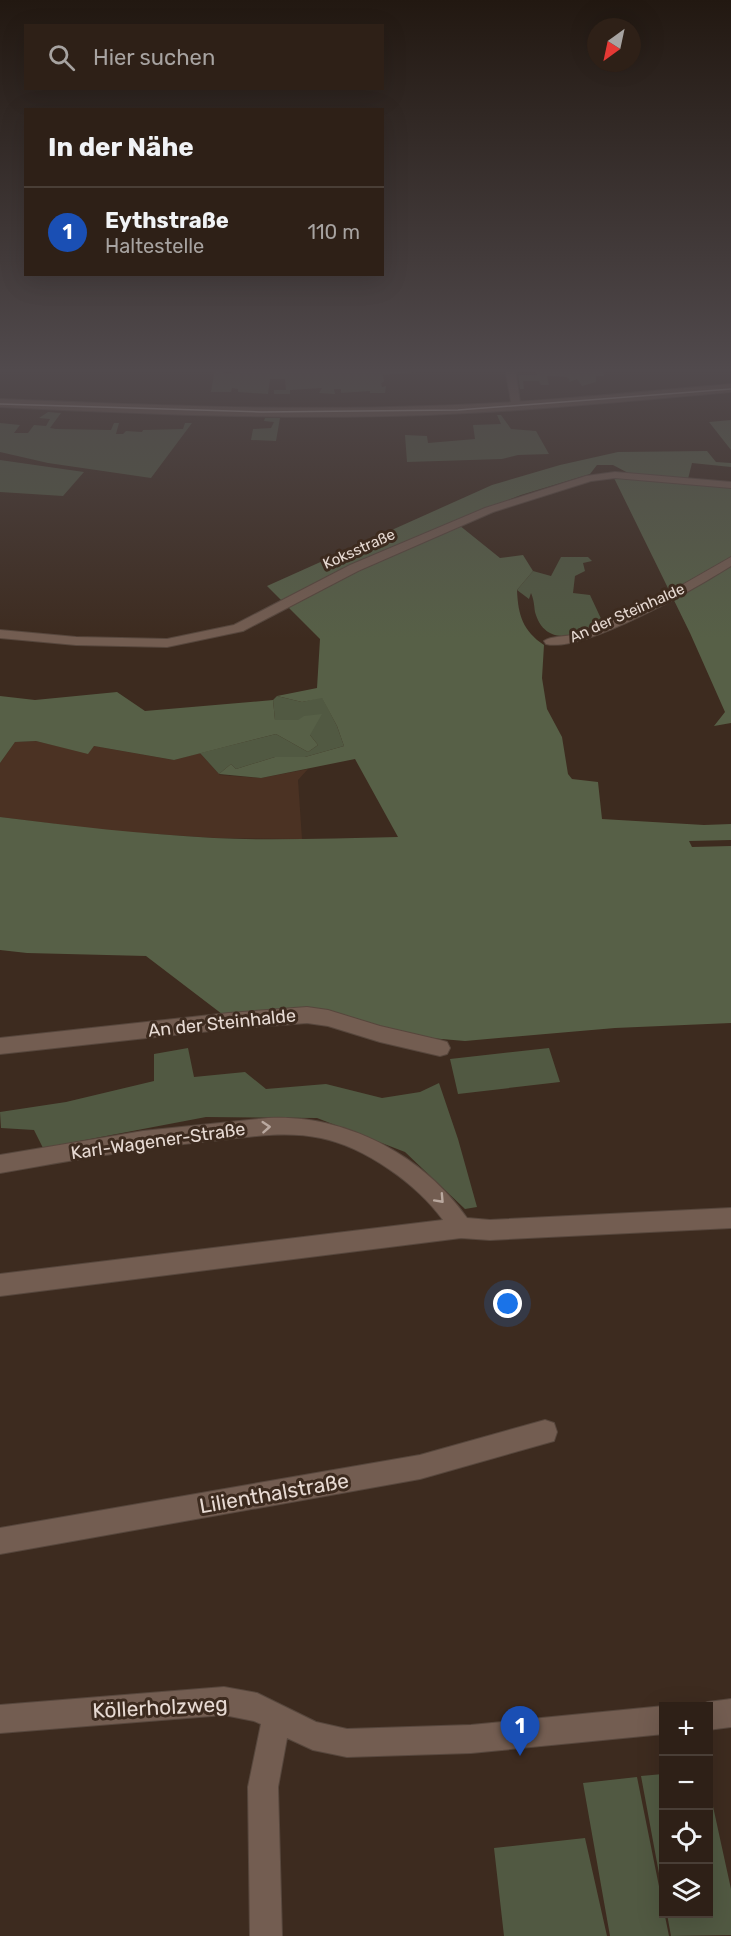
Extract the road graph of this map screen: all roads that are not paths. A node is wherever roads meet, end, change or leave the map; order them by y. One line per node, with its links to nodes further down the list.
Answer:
1 (731, 485): 3 (street, Koksstraße)
2 (731, 561): 4 (street, An der Steinhalde)
3 (0, 634)
4 (551, 641)
5 (0, 1046): 6 (street, An der Steinhalde)
6 (440, 1048)
7 (0, 1164): 9 (street, Karl-Wagener-Straße, one-way to 9)
8 (731, 1218): 9 (street)
9 (461, 1228): 10 (street)
10 (0, 1285)
11 (545, 1432): 12 (street, Lilienthalstraße)
12 (0, 1541)
13 (731, 1713): 14 (street)
14 (713, 1715)
15 (277, 1717): 16 (street, Köllerholzweg); 17 (street, Köllerholzweg); 18 (street)
16 (0, 1719)
17 (659, 1720)
18 (266, 1936)

